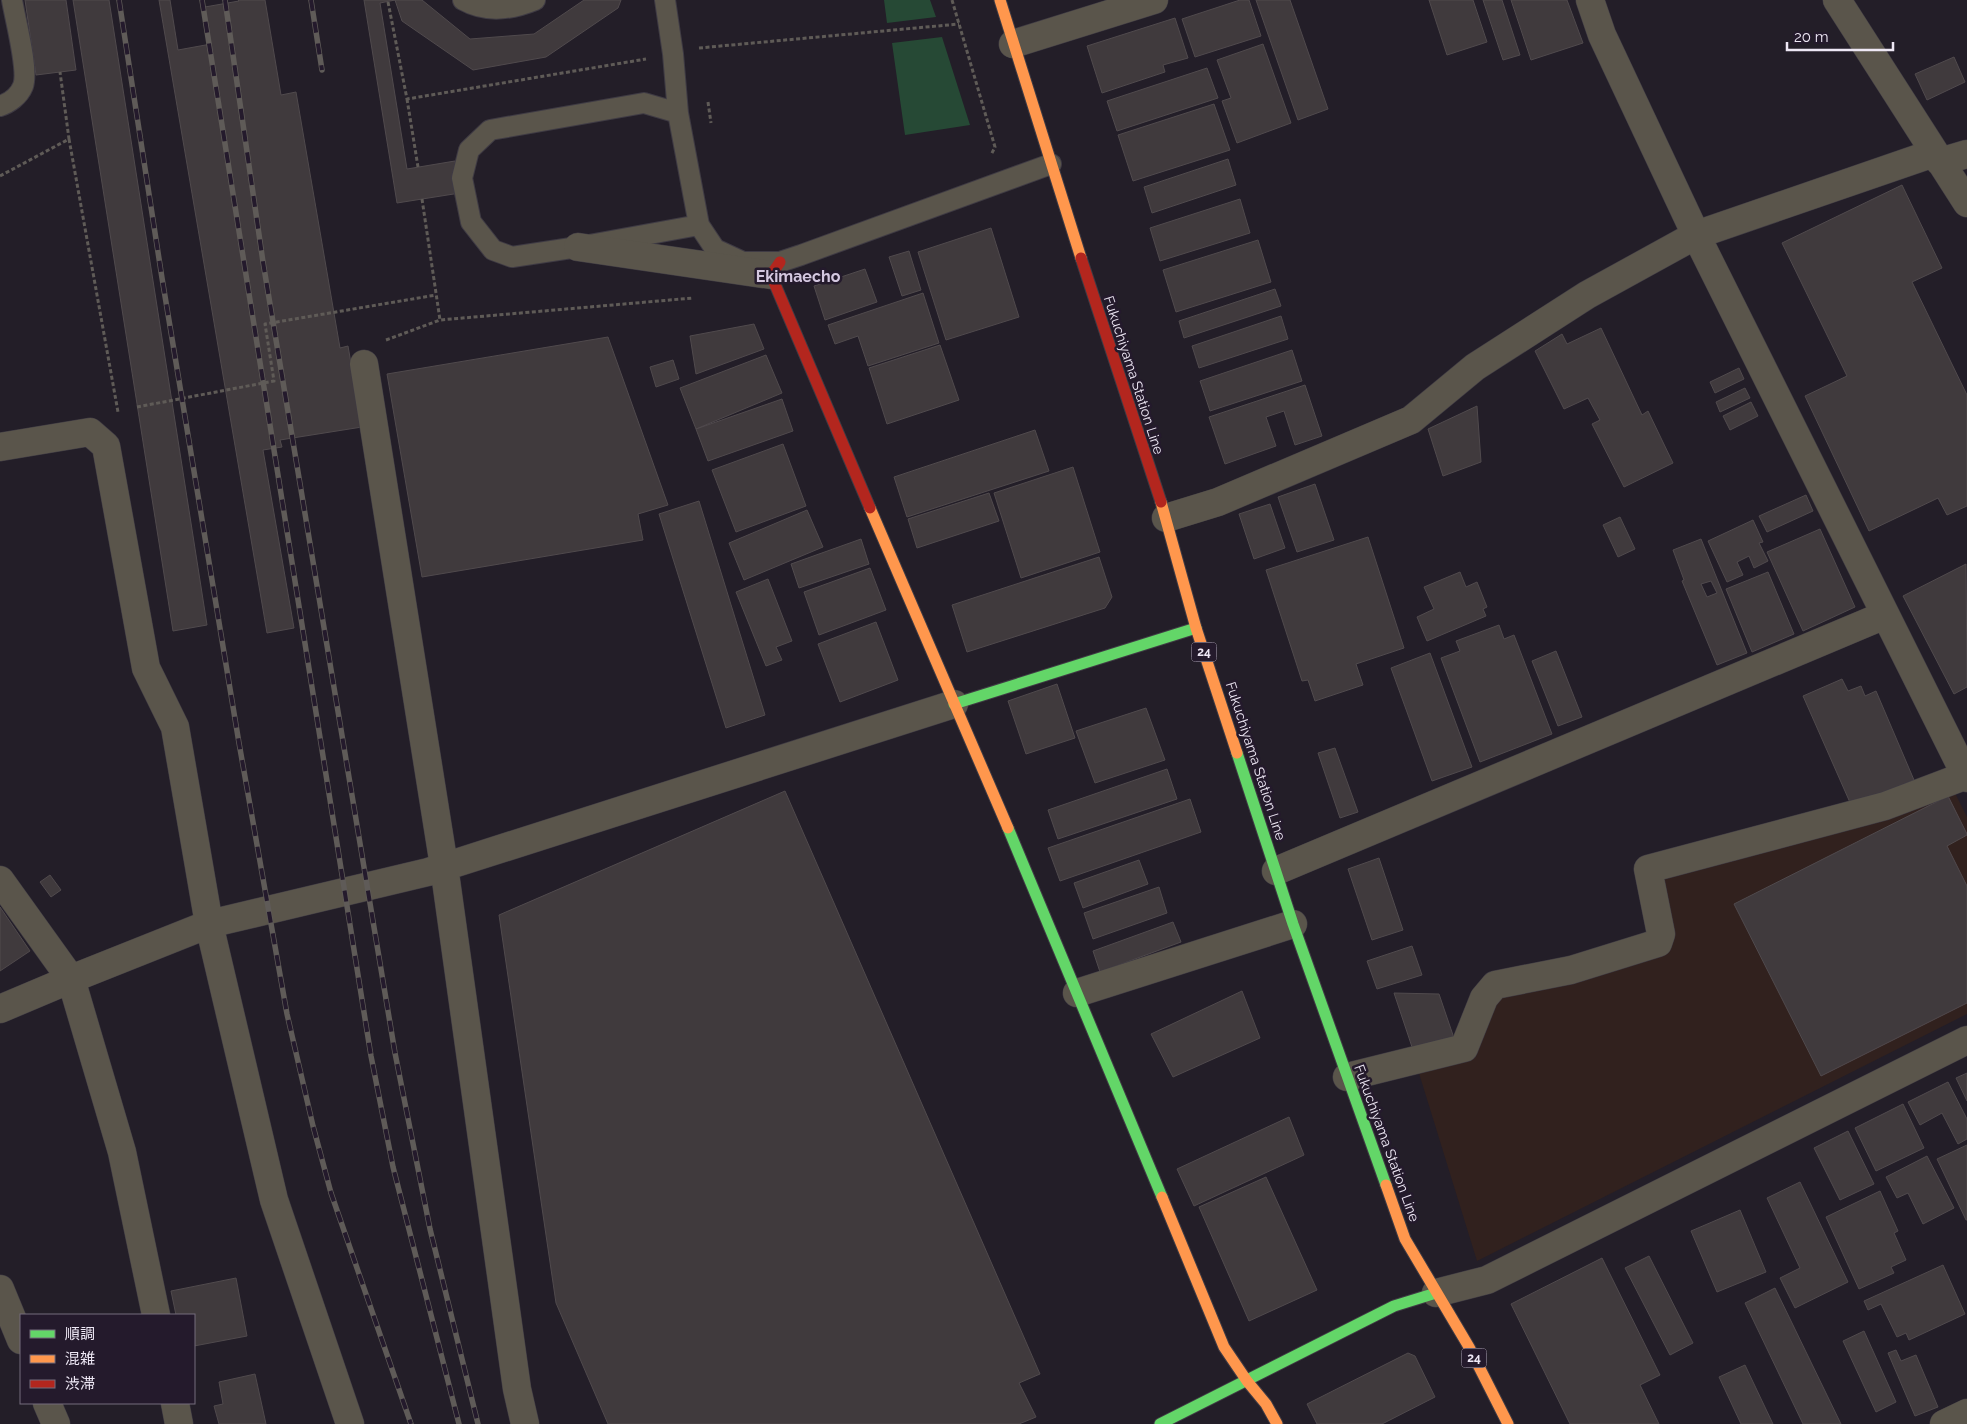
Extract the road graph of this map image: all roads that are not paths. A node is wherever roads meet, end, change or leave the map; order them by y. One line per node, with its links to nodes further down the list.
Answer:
1 (12, 0): 10 (lane)
2 (463, 0): 3 (lane)
3 (535, 0)
4 (665, 0): 11 (lane)
5 (1000, 0): 9 (street, Fukuchiyama Station Line / 24)
6 (1154, 0): 9 (street)
7 (1590, 0): 17 (street)
8 (1837, 0): 13 (street)
9 (1013, 44): 14 (street, Fukuchiyama Station Line / 24)
10 (0, 106)
11 (678, 113): 16 (lane); 18 (lane)
12 (1967, 154): 13 (street)
13 (1937, 158): 15 (street); 17 (street)
14 (1051, 164): 19 (lane); 22 (street, Fukuchiyama Station Line / 24)
15 (1967, 203)
16 (699, 225): 18 (lane); 19 (lane)
17 (1696, 235): 22 (street); 23 (street)
18 (578, 247): 19 (street)
19 (776, 269): 25 (street)
20 (364, 364): 27 (street)
21 (0, 447): 30 (street)
22 (1166, 518): 24 (street, Fukuchiyama Station Line / 24)
23 (1885, 615): 26 (street); 28 (street)
24 (1196, 628): 25 (street); 28 (street, Fukuchiyama Station Line / 24)
25 (954, 704): 27 (street); 33 (street)
26 (1967, 776): 36 (street)
27 (444, 866): 30 (street); 48 (street)
28 (1276, 871): 31 (street, Fukuchiyama Station Line / 24)
29 (0, 880): 32 (street)
30 (209, 924): 32 (street); 47 (street)
31 (1293, 924): 33 (street); 36 (street, Fukuchiyama Station Line / 24)
32 (71, 979): 34 (street); 39 (street)
33 (1077, 993): 41 (street)
34 (0, 1009)
35 (1967, 1040): 38 (street)
36 (1347, 1077): 38 (street, Fukuchiyama Station Line / 24)
37 (0, 1289): 40 (street)
38 (1436, 1293): 41 (street); 51 (street, Fukuchiyama Station Line / 24)
39 (156, 1314)
40 (20, 1338)
41 (1247, 1381): 49 (street); 50 (street)
42 (47, 1404): 45 (street)
43 (175, 1404): 46 (street)
44 (1967, 1413): 52 (street)
45 (56, 1424)
46 (179, 1424)
47 (350, 1424)
48 (525, 1424)
49 (1160, 1424)
50 (1277, 1424)
51 (1508, 1424)
52 (1944, 1424)

